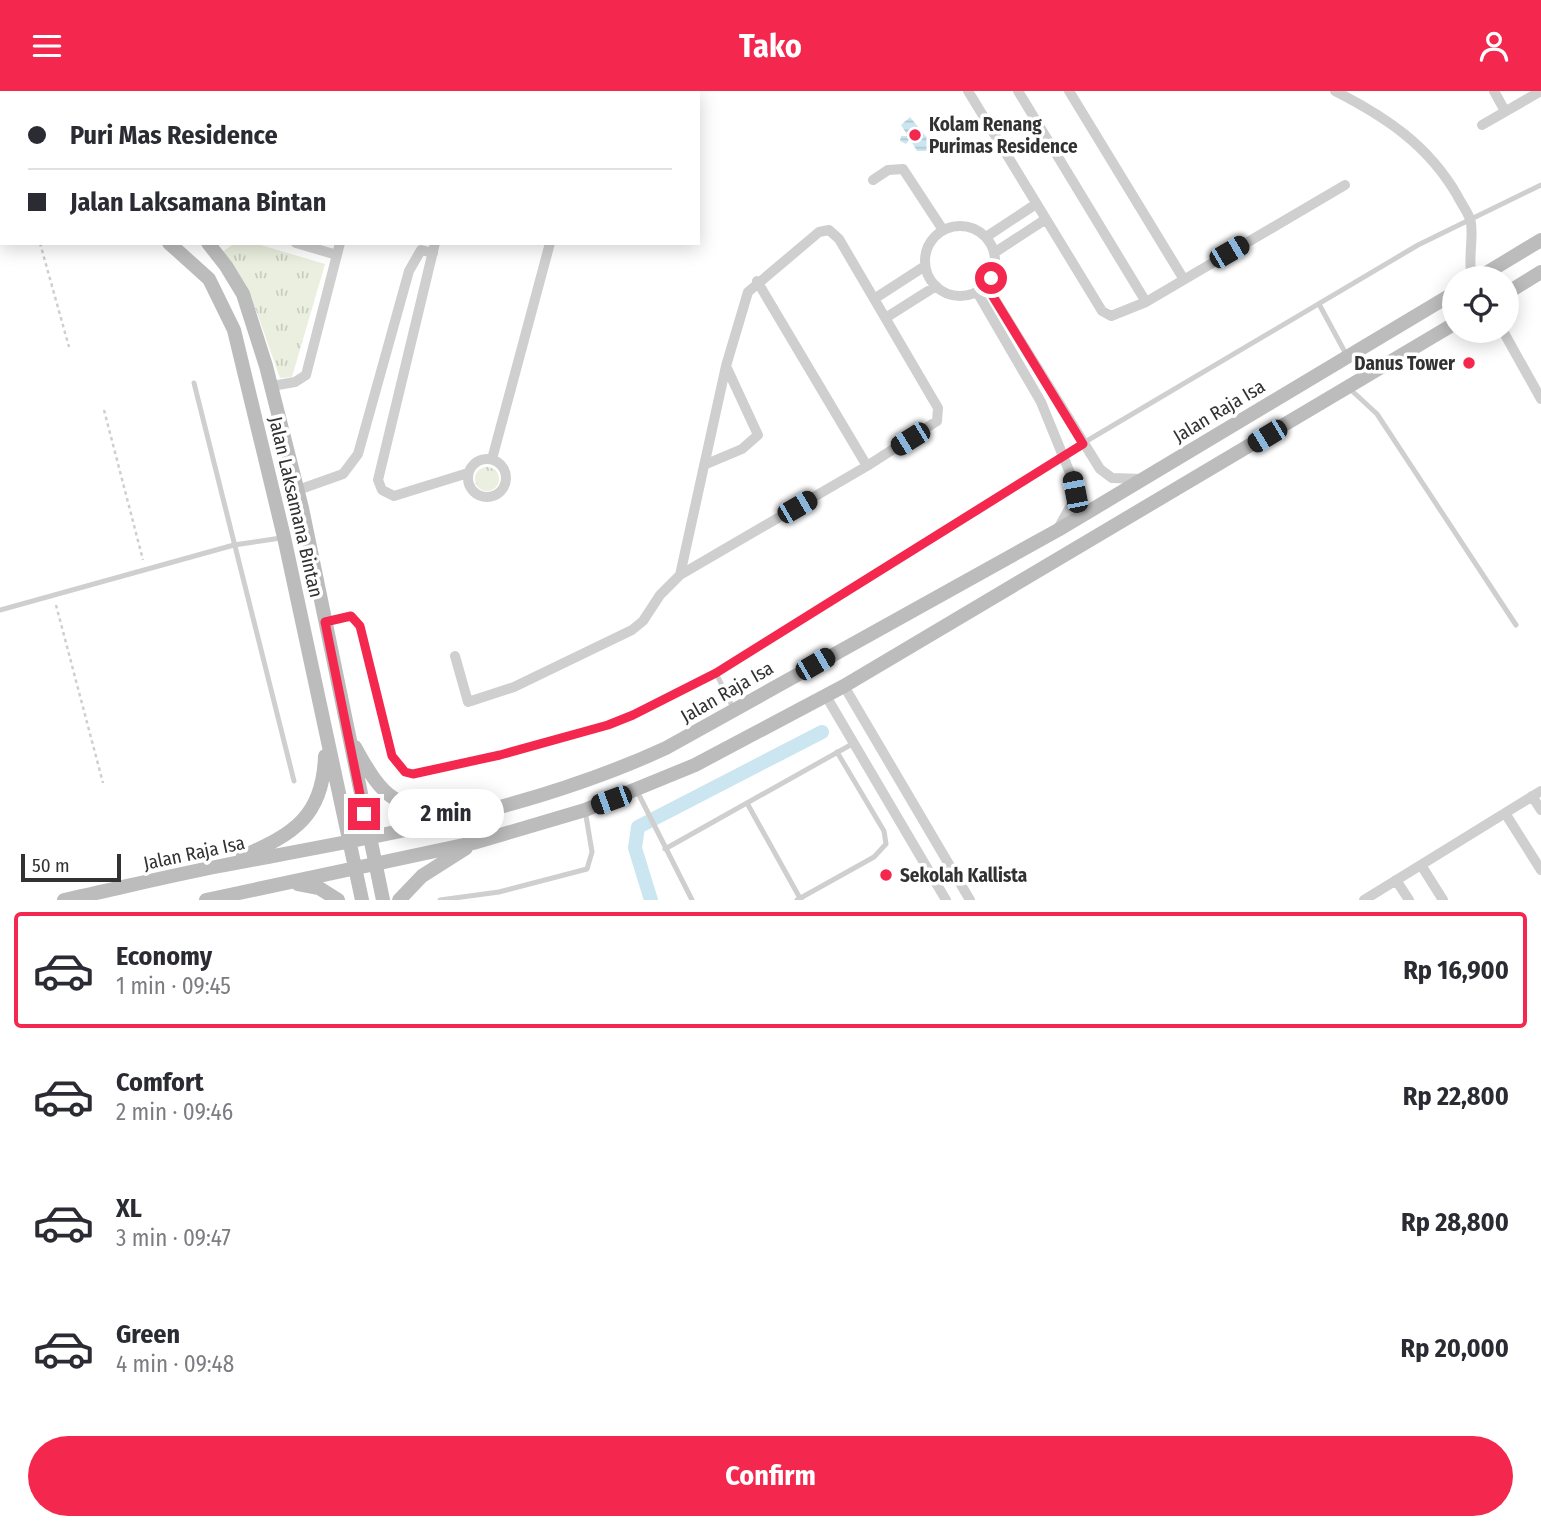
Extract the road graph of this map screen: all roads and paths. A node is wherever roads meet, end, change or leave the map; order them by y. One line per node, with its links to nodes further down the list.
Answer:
1 (968, 91): 12 (street)
2 (1018, 91): 38 (street)
3 (1069, 91): 31 (street)
4 (1335, 91): 14 (street)
5 (1494, 91): 7 (street)
6 (1541, 91): 7 (street)
7 (1506, 111): 8 (street)
8 (1482, 125)
9 (873, 180): 15 (street)
10 (1345, 185): 31 (street)
11 (1541, 185): 14 (lane)
12 (1036, 204): 13 (street); 16 (street)
13 (1046, 219): 25 (street); 38 (street)
14 (1471, 220): 28 (street); 39 (lane)
15 (943, 230): 16 (street); 27 (street)
16 (986, 237): 25 (street)
17 (1541, 240): 29 (main road)
18 (41, 245): 43 (path)
19 (171, 245): 63 (main road, Jalan Laksamana Bintan)
20 (211, 245): 47 (main road, Jalan Laksamana Bintan)
21 (303, 245): 26 (street)
22 (340, 245): 26 (street)
23 (549, 245): 55 (street)
24 (434, 248): 58 (street); 60 (street)
25 (994, 253): 35 (street)
26 (337, 255): 47 (street)
27 (925, 266): 33 (street); 36 (street)
28 (1470, 266)
29 (1498, 266)
30 (1541, 272): 34 (main road)
31 (1183, 278): 38 (street)
32 (757, 281): 36 (street); 45 (street); 57 (street)
33 (936, 286): 35 (street); 40 (street)
34 (1519, 286)
35 (982, 288): 52 (street); 54 (street)
36 (874, 299): 40 (street)
37 (1442, 300): 44 (main road, Jalan Raja Isa)
38 (1146, 302)
39 (1319, 304): 44 (lane); 52 (lane)
40 (887, 317): 57 (street)
41 (1442, 331): 48 (main road)
42 (1510, 343): 49 (street)
43 (69, 347)
44 (1347, 356): 51 (main road, Jalan Raja Isa)
45 (726, 366): 56 (street); 56 (street)
46 (194, 383): 64 (lane)
47 (272, 386): 60 (main road, Jalan Laksamana Bintan)
48 (1347, 387): 53 (main road); 70 (lane)
49 (1541, 399)
50 (104, 410): 65 (path)
51 (1234, 425): 53 (main road); 59 (main road, Jalan Raja Isa)
52 (1083, 444): 54 (lane); 59 (street)
53 (1247, 448): 73 (main road)
54 (1063, 455): 61 (street); 72 (lane)
55 (492, 459): 58 (street); 58 (street)
56 (704, 465): 66 (street)
57 (867, 466): 66 (street)
58 (468, 473)
59 (1143, 479): 61 (main road, Jalan Raja Isa)
60 (298, 490): 62 (main road, Jalan Laksamana Bintan)
61 (1058, 530): 75 (main road, Jalan Raja Isa)
62 (307, 534): 63 (main road); 69 (main road, Jalan Laksamana Bintan)
63 (284, 537): 64 (lane); 76 (main road, Jalan Laksamana Bintan)
64 (234, 545): 65 (lane); 80 (lane)
65 (146, 570): 67 (lane)
66 (680, 575): 71 (street)
67 (54, 595): 68 (lane); 81 (path)
68 (0, 610)
69 (325, 622): 72 (lane); 77 (main road, Jalan Laksamana Bintan)
70 (1516, 625)
71 (455, 656)
72 (716, 673): 75 (lane)
73 (844, 686): 74 (main road); 89 (street)
74 (826, 696): 78 (street); 82 (main road)
75 (734, 711): 88 (main road, Jalan Raja Isa)
76 (326, 734): 92 (main road, Jalan Laksamana Bintan); 97 (main road)
77 (348, 734): 88 (main road); 91 (main road, Jalan Laksamana Bintan)
78 (854, 743): 79 (lane); 90 (street)
79 (837, 752): 84 (lane); 103 (lane)
80 (294, 781)
81 (103, 783)
82 (637, 791): 85 (main road); 94 (lane)
83 (1537, 794): 86 (street); 87 (street)
84 (747, 803): 94 (lane); 103 (lane)
85 (585, 810): 93 (main road); 102 (lane)
86 (1541, 810)
87 (1505, 813): 96 (street); 99 (street)
88 (460, 819): 91 (main road, Jalan Raja Isa)
89 (921, 820): 90 (street); 114 (street)
90 (904, 830): 113 (street)
91 (369, 838): 92 (main road, Jalan Raja Isa); 95 (main road, Jalan Laksamana Bintan)
92 (350, 842): 97 (main road, Jalan Raja Isa); 98 (main road, Jalan Laksamana Bintan)
93 (473, 843): 95 (main road); 109 (main road)
94 (665, 849): 112 (lane)
95 (376, 864): 98 (main road); 108 (main road, Jalan Laksamana Bintan)
96 (1421, 865): 100 (street); 117 (street)
97 (217, 867): 104 (main road, Jalan Raja Isa)
98 (355, 868): 101 (main road); 107 (main road, Jalan Laksamana Bintan)
99 (1541, 870)
100 (1396, 880): 115 (street); 116 (street)
101 (289, 883): 105 (main road); 106 (main road)
102 (499, 892): 110 (lane); 111 (lane)
103 (799, 899)
104 (64, 900)
105 (206, 900)
106 (338, 900)
107 (362, 900)
108 (383, 900)
109 (400, 900)
110 (440, 900)
111 (501, 900)
112 (692, 900)
113 (946, 900)
114 (970, 900)
115 (1364, 900)
116 (1409, 900)
117 (1443, 900)

